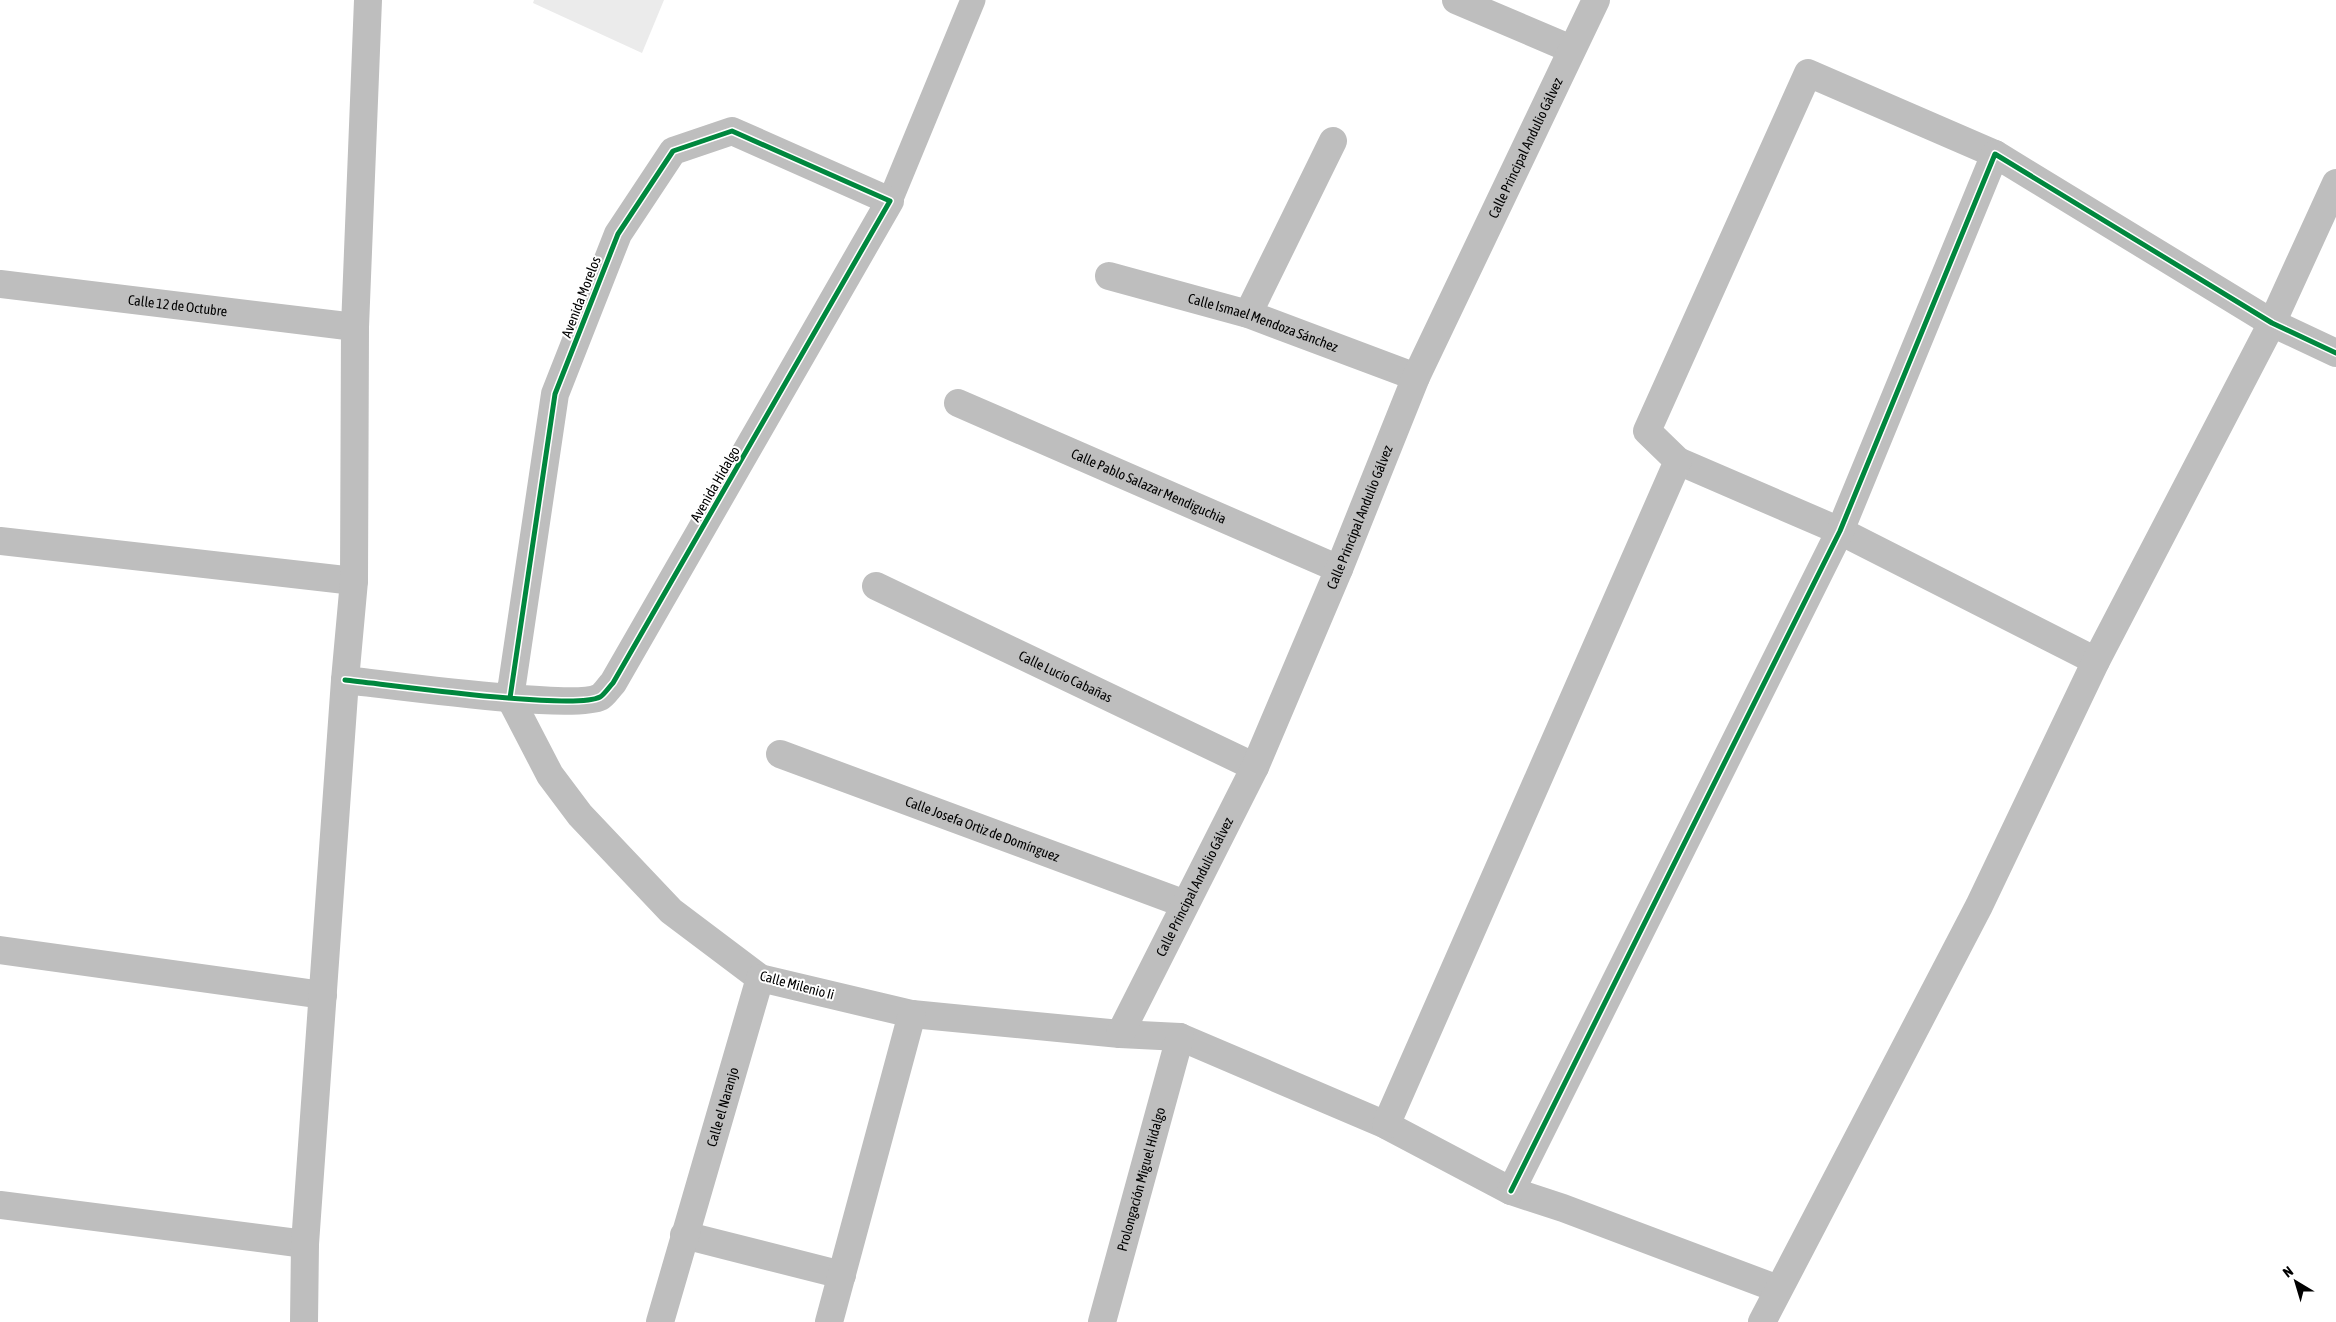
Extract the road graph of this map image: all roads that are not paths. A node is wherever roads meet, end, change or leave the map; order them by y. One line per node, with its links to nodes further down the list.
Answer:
1 (368, 0): 14 (street)
2 (974, 0): 9 (lane)
3 (1456, 0): 5 (street)
4 (1596, 0): 5 (street, Calle Principal Andulio Gálvez)
5 (1571, 49): 16 (street, Calle Principal Andulio Gálvez)
6 (1333, 141): 12 (street)
7 (1995, 154): 13 (street); 18 (street); 19 (street)
8 (2336, 183): 13 (street)
9 (890, 201): 26 (street, Avenida Hidalgo); 26 (street, Avenida Morelos)
10 (1109, 276): 12 (street, Calle Ismael Mendoza Sánchez)
11 (0, 284): 14 (street, Calle 12 de Octubre)
12 (1248, 314): 16 (street, Calle Ismael Mendoza Sánchez)
13 (2272, 323): 15 (street); 24 (street)
14 (354, 327): 22 (street)
15 (2336, 353)
16 (1416, 377): 21 (street, Calle Principal Andulio Gálvez)
17 (958, 403): 21 (street, Calle Pablo Salazar Mendiguchia)
18 (1678, 461): 19 (street); 36 (street)
19 (1840, 531): 24 (street); 37 (street)
20 (0, 541): 22 (street)
21 (1339, 569): 28 (street, Calle Principal Andulio Gálvez)
22 (354, 582): 25 (street)
23 (876, 586): 28 (street, Calle Lucio Cabañas)
24 (2096, 661): 42 (street)
25 (345, 680): 26 (street, Avenida Hidalgo); 32 (street)
26 (510, 698): 31 (street, Calle Milenio Ii)
27 (780, 754): 29 (street, Calle Josefa Ortiz de Domínguez)
28 (1256, 767): 29 (street, Calle Principal Andulio Gálvez)
29 (1185, 904): 34 (street, Calle Principal Andulio Gálvez)
30 (0, 950): 32 (street)
31 (760, 978): 33 (street, Calle Milenio Ii); 39 (street, Calle el Naranjo)
32 (323, 995): 40 (street)
33 (912, 1014): 34 (street, Calle Milenio Ii); 41 (street)
34 (1120, 1034): 35 (street, Calle Milenio Ii)
35 (1180, 1037): 36 (street); 46 (street, Prolongación Miguel Hidalgo)
36 (1386, 1125): 37 (street)
37 (1511, 1191): 42 (street)
38 (0, 1205): 40 (street)
39 (684, 1235): 41 (street); 44 (street, Calle el Naranjo)
40 (305, 1244): 43 (street)
41 (842, 1275): 45 (street)
42 (1778, 1289): 47 (street)
43 (304, 1322)
44 (660, 1322)
45 (829, 1322)
46 (1102, 1322)
47 (1762, 1322)

